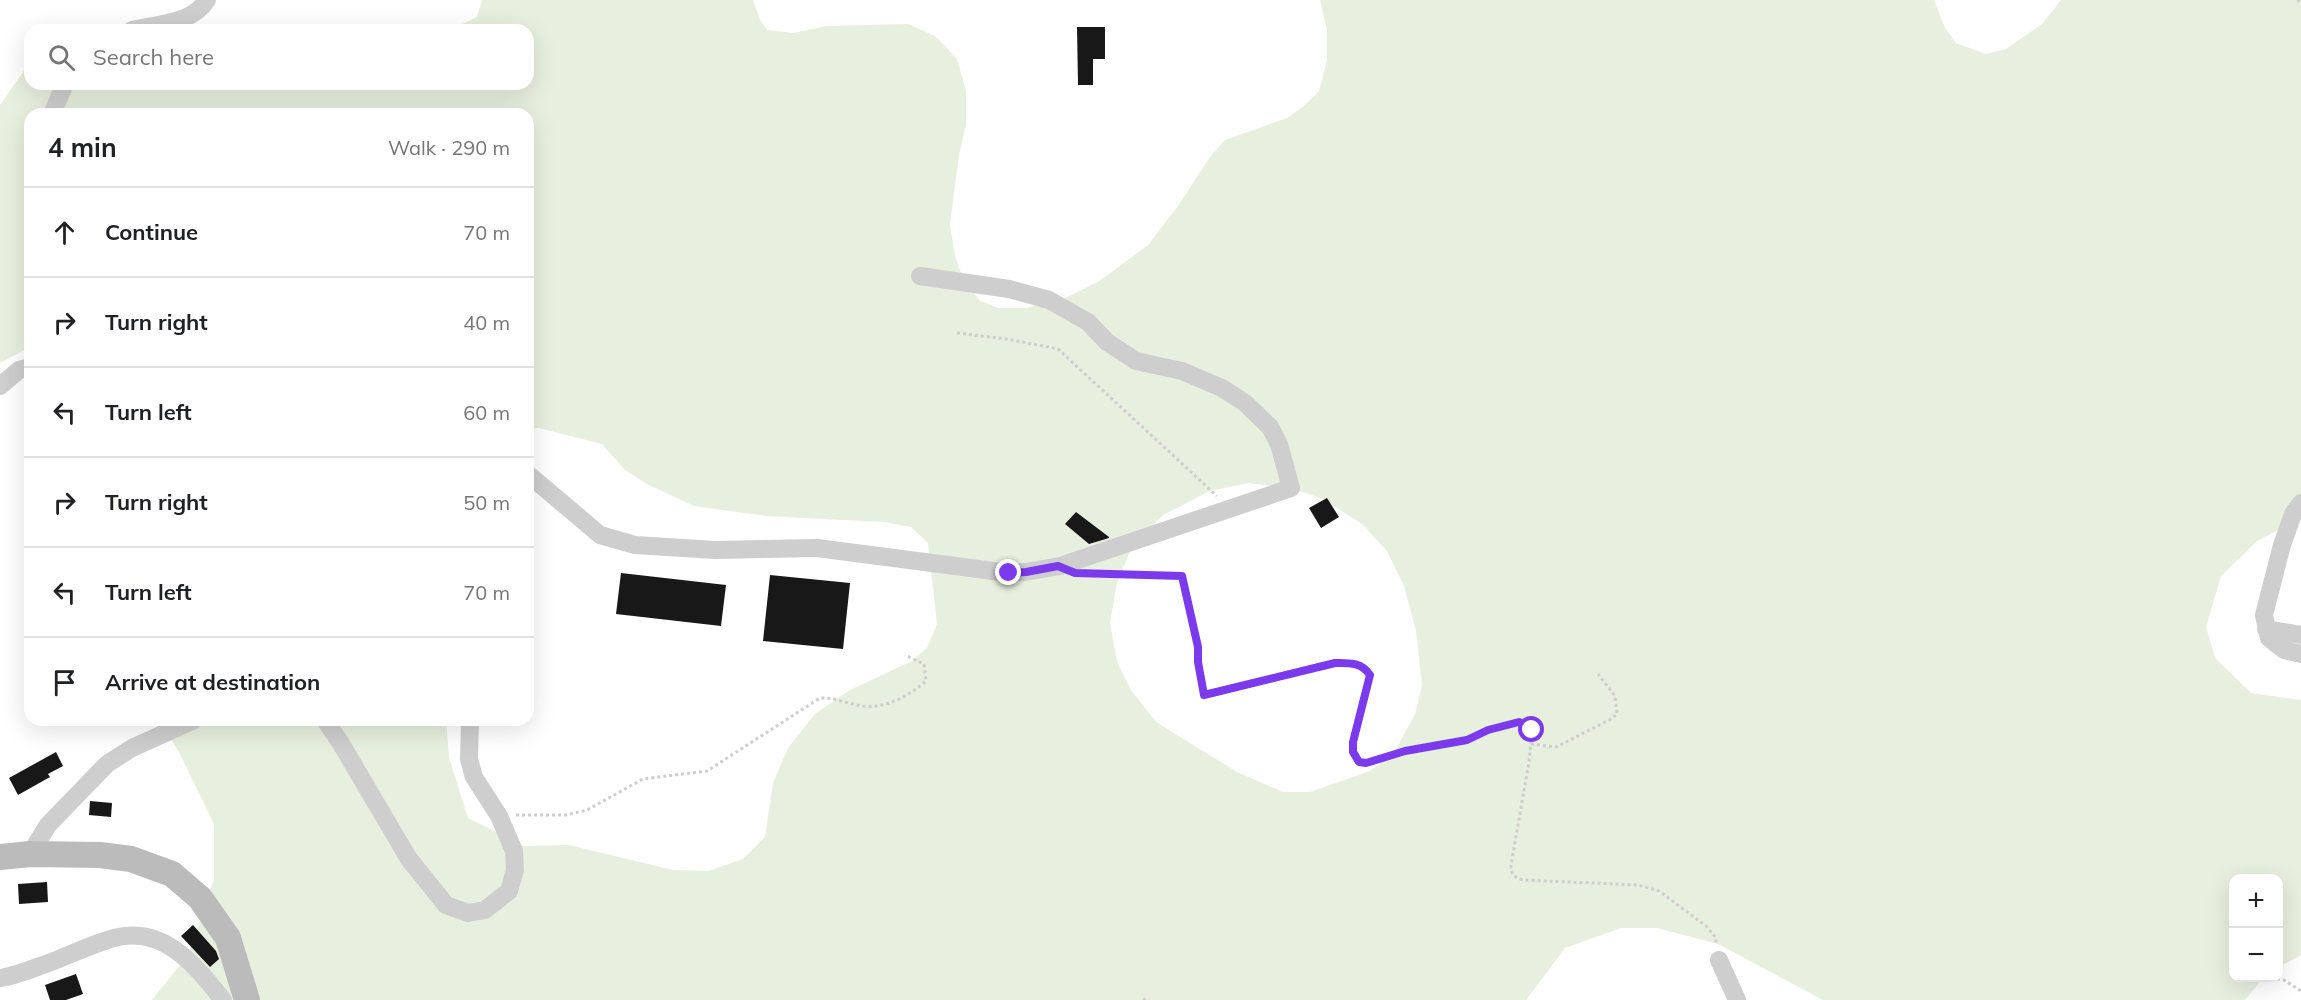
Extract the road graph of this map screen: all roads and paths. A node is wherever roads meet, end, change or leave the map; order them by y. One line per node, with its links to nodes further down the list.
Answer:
1 (207, 0): 2 (street)
2 (159, 24)
3 (62, 90): 4 (street)
4 (55, 108)
5 (920, 276): 11 (street)
6 (957, 333): 11 (path)
7 (24, 369): 8 (street)
8 (0, 386)
9 (534, 479): 12 (street)
10 (2301, 503): 13 (street)
11 (1229, 508): 12 (street)
12 (1058, 566): 21 (path)
13 (2266, 629): 14 (street); 15 (street)
14 (2301, 634)
15 (2301, 654)
16 (905, 655): 22 (path)
17 (1599, 674): 21 (path)
18 (181, 726): 23 (street)
19 (329, 726): 22 (street)
20 (470, 726): 22 (street)
21 (1531, 744): 25 (path)
22 (499, 816)
23 (30, 854): 24 (street); 31 (street)
24 (0, 857)
25 (1719, 960): 33 (street)
26 (0, 978): 30 (street)
27 (2283, 980): 28 (path)
28 (2301, 991)
29 (1148, 996): 32 (path)
30 (223, 1000)
31 (247, 1000)
32 (1143, 1000)
33 (1737, 1000)

